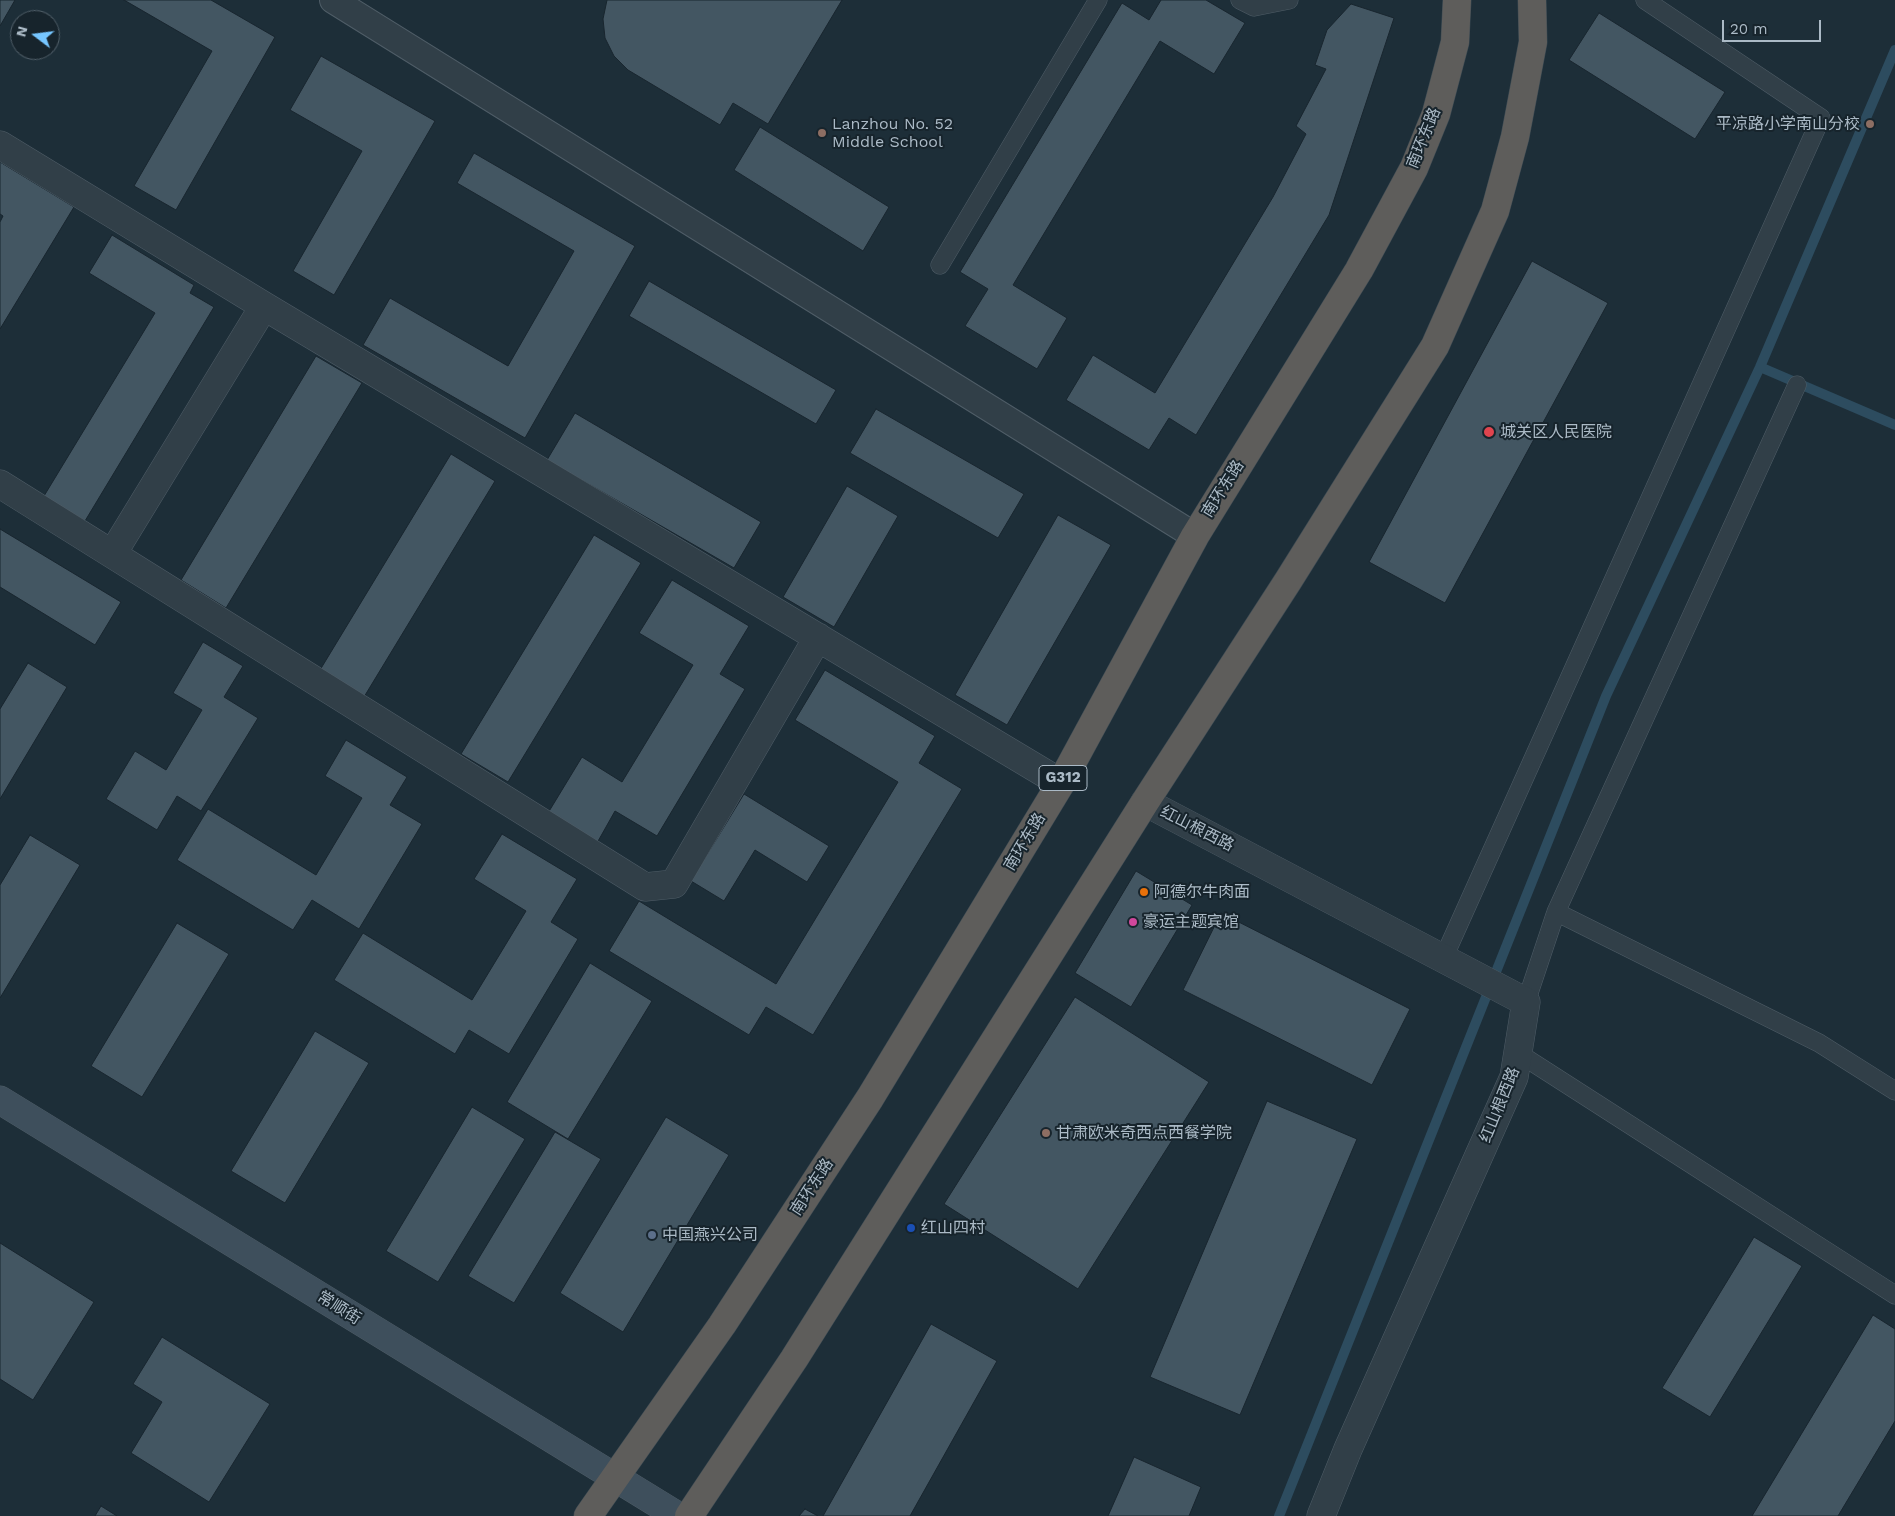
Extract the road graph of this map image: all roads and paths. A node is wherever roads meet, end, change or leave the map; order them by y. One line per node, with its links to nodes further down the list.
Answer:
1 (333, 0): 13 (street)
2 (1098, 0): 9 (lane)
3 (1240, 0): 4 (lane)
4 (1289, 0)
5 (1457, 0): 13 (highway, 南环东路 / G312)
6 (1532, 0): 17 (highway)
7 (1645, 0): 19 (lane)
8 (0, 145): 10 (street)
9 (940, 265)
10 (264, 306): 14 (street); 15 (street)
11 (1797, 385): 18 (lane)
12 (0, 484): 14 (street)
13 (1195, 536): 16 (highway, 南环东路 / G312)
14 (113, 553): 15 (street)
15 (818, 637): 16 (street)
16 (1061, 782): 25 (highway, 南环东路 / G312)
17 (1145, 802): 19 (street, 红山根西路); 28 (highway)
18 (1556, 912): 20 (lane); 22 (lane)
19 (1444, 957): 20 (street, 红山根西路)
20 (1526, 1002): 21 (street, 红山根西路)
21 (1518, 1053): 24 (lane); 29 (street, 红山根西路)
22 (1895, 1092)
23 (0, 1100): 25 (main road, 常顺街)
24 (1895, 1295)
25 (615, 1478): 26 (highway, 南环东路 / G312); 27 (main road, 常顺街)
26 (588, 1516)
27 (678, 1516)
28 (689, 1516)
29 (1321, 1516)

